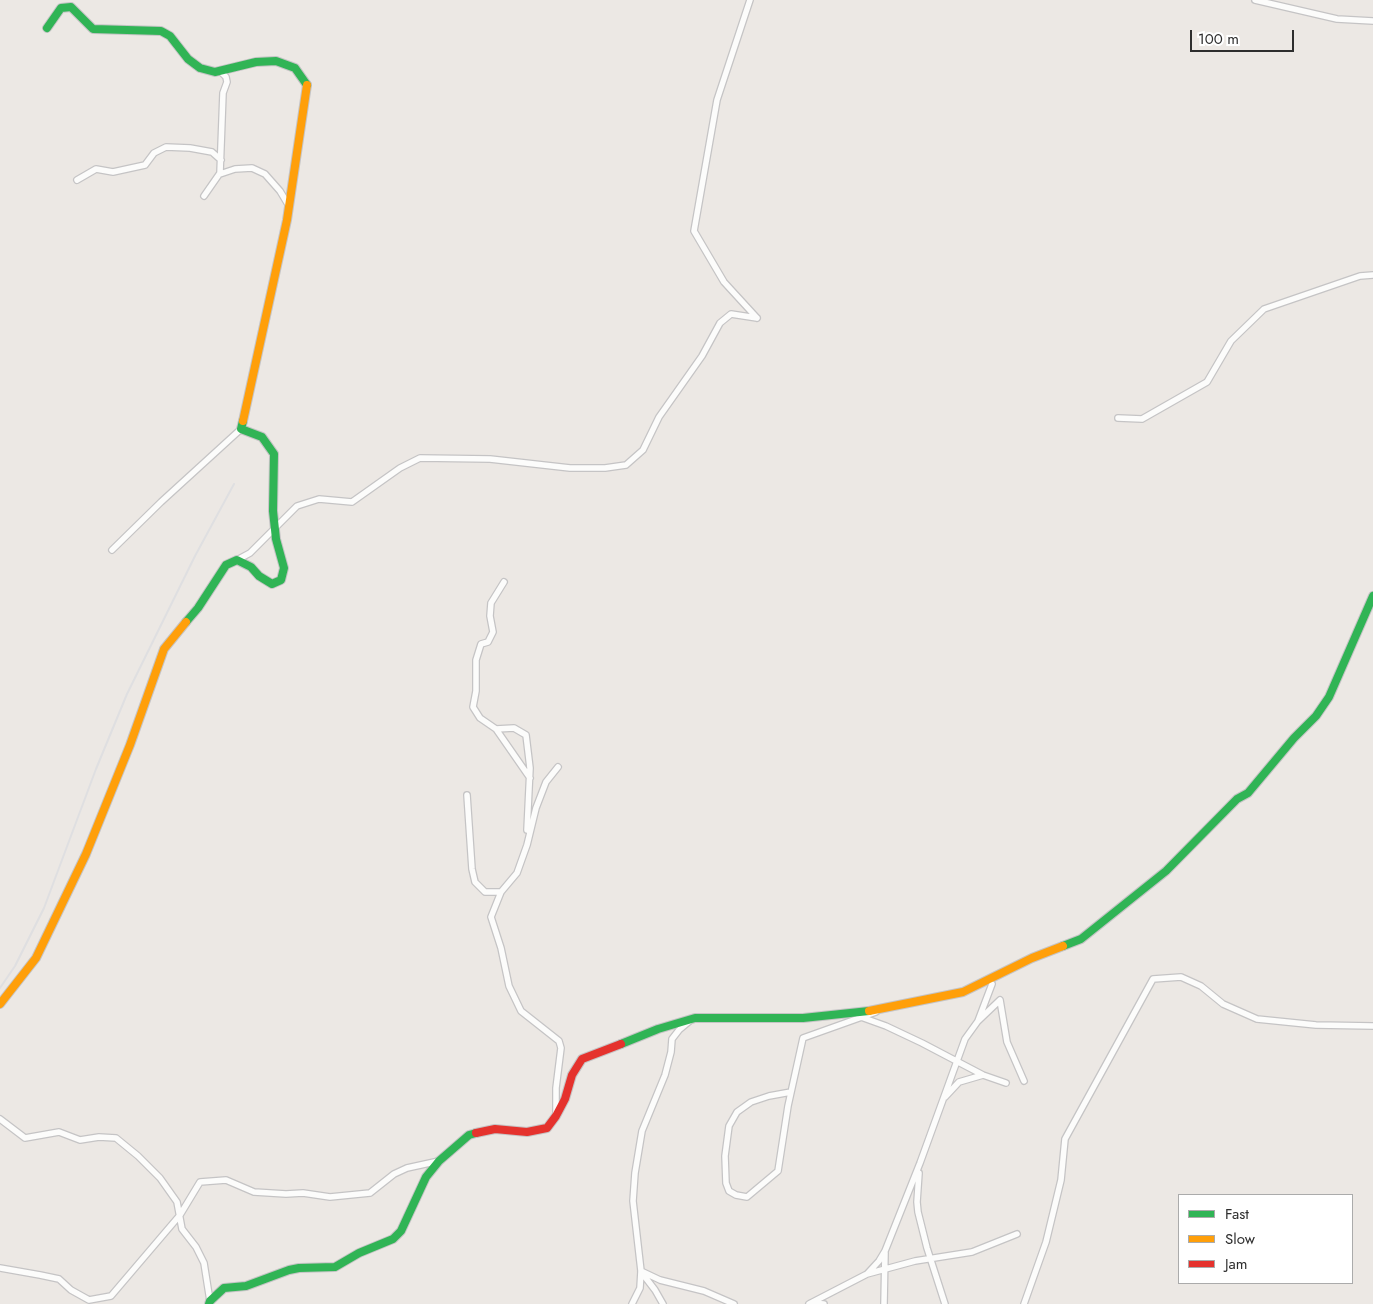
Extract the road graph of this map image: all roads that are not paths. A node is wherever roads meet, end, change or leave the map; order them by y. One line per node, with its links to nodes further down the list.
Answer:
1 (750, 0): 14 (street)
2 (1256, 0): 3 (street)
3 (1373, 21)
4 (47, 28): 5 (street)
5 (220, 71): 6 (street); 10 (street)
6 (221, 160): 7 (street); 8 (street)
7 (220, 174): 9 (street); 10 (street)
8 (77, 180)
9 (204, 196)
10 (289, 206): 13 (street)
11 (1373, 275): 12 (street)
12 (1118, 418)
13 (241, 429): 14 (street); 15 (street)
14 (274, 530): 16 (street); 16 (street)
15 (112, 550)
16 (237, 560): 26 (street)
17 (504, 582): 19 (street)
18 (1373, 596): 27 (street)
19 (496, 730): 21 (street); 21 (street)
20 (558, 768): 23 (street)
21 (530, 778): 23 (street)
22 (467, 795): 24 (street)
23 (526, 847): 24 (street)
24 (501, 892): 38 (street)
25 (992, 984): 30 (street)
26 (0, 1004)
27 (883, 1009): 28 (street); 29 (street)
28 (861, 1017): 32 (street); 36 (street)
29 (695, 1018): 38 (street); 48 (street)
30 (978, 1021): 32 (street); 34 (street)
31 (1373, 1026): 58 (street)
32 (957, 1061): 33 (street); 37 (street)
33 (983, 1075): 35 (street); 37 (street)
34 (1024, 1081)
35 (1006, 1083)
36 (791, 1092): 36 (street)
37 (942, 1100): 41 (street)
38 (556, 1116): 40 (street)
39 (0, 1119): 42 (street)
40 (438, 1161): 42 (street); 50 (street)
41 (920, 1164): 44 (street); 45 (street)
42 (180, 1215): 46 (street); 50 (street)
43 (1017, 1234): 45 (street)
44 (885, 1250): 47 (street); 49 (street)
45 (930, 1258): 47 (street); 57 (street)
46 (0, 1268)
47 (884, 1270): 49 (street); 56 (street)
48 (641, 1271): 51 (street); 52 (street); 53 (street)
49 (867, 1274): 54 (street)
50 (210, 1302)
51 (632, 1304)
52 (663, 1304)
53 (734, 1304)
54 (809, 1304): 55 (street)
55 (824, 1304)
56 (884, 1304)
57 (945, 1304)
58 (1024, 1304)

